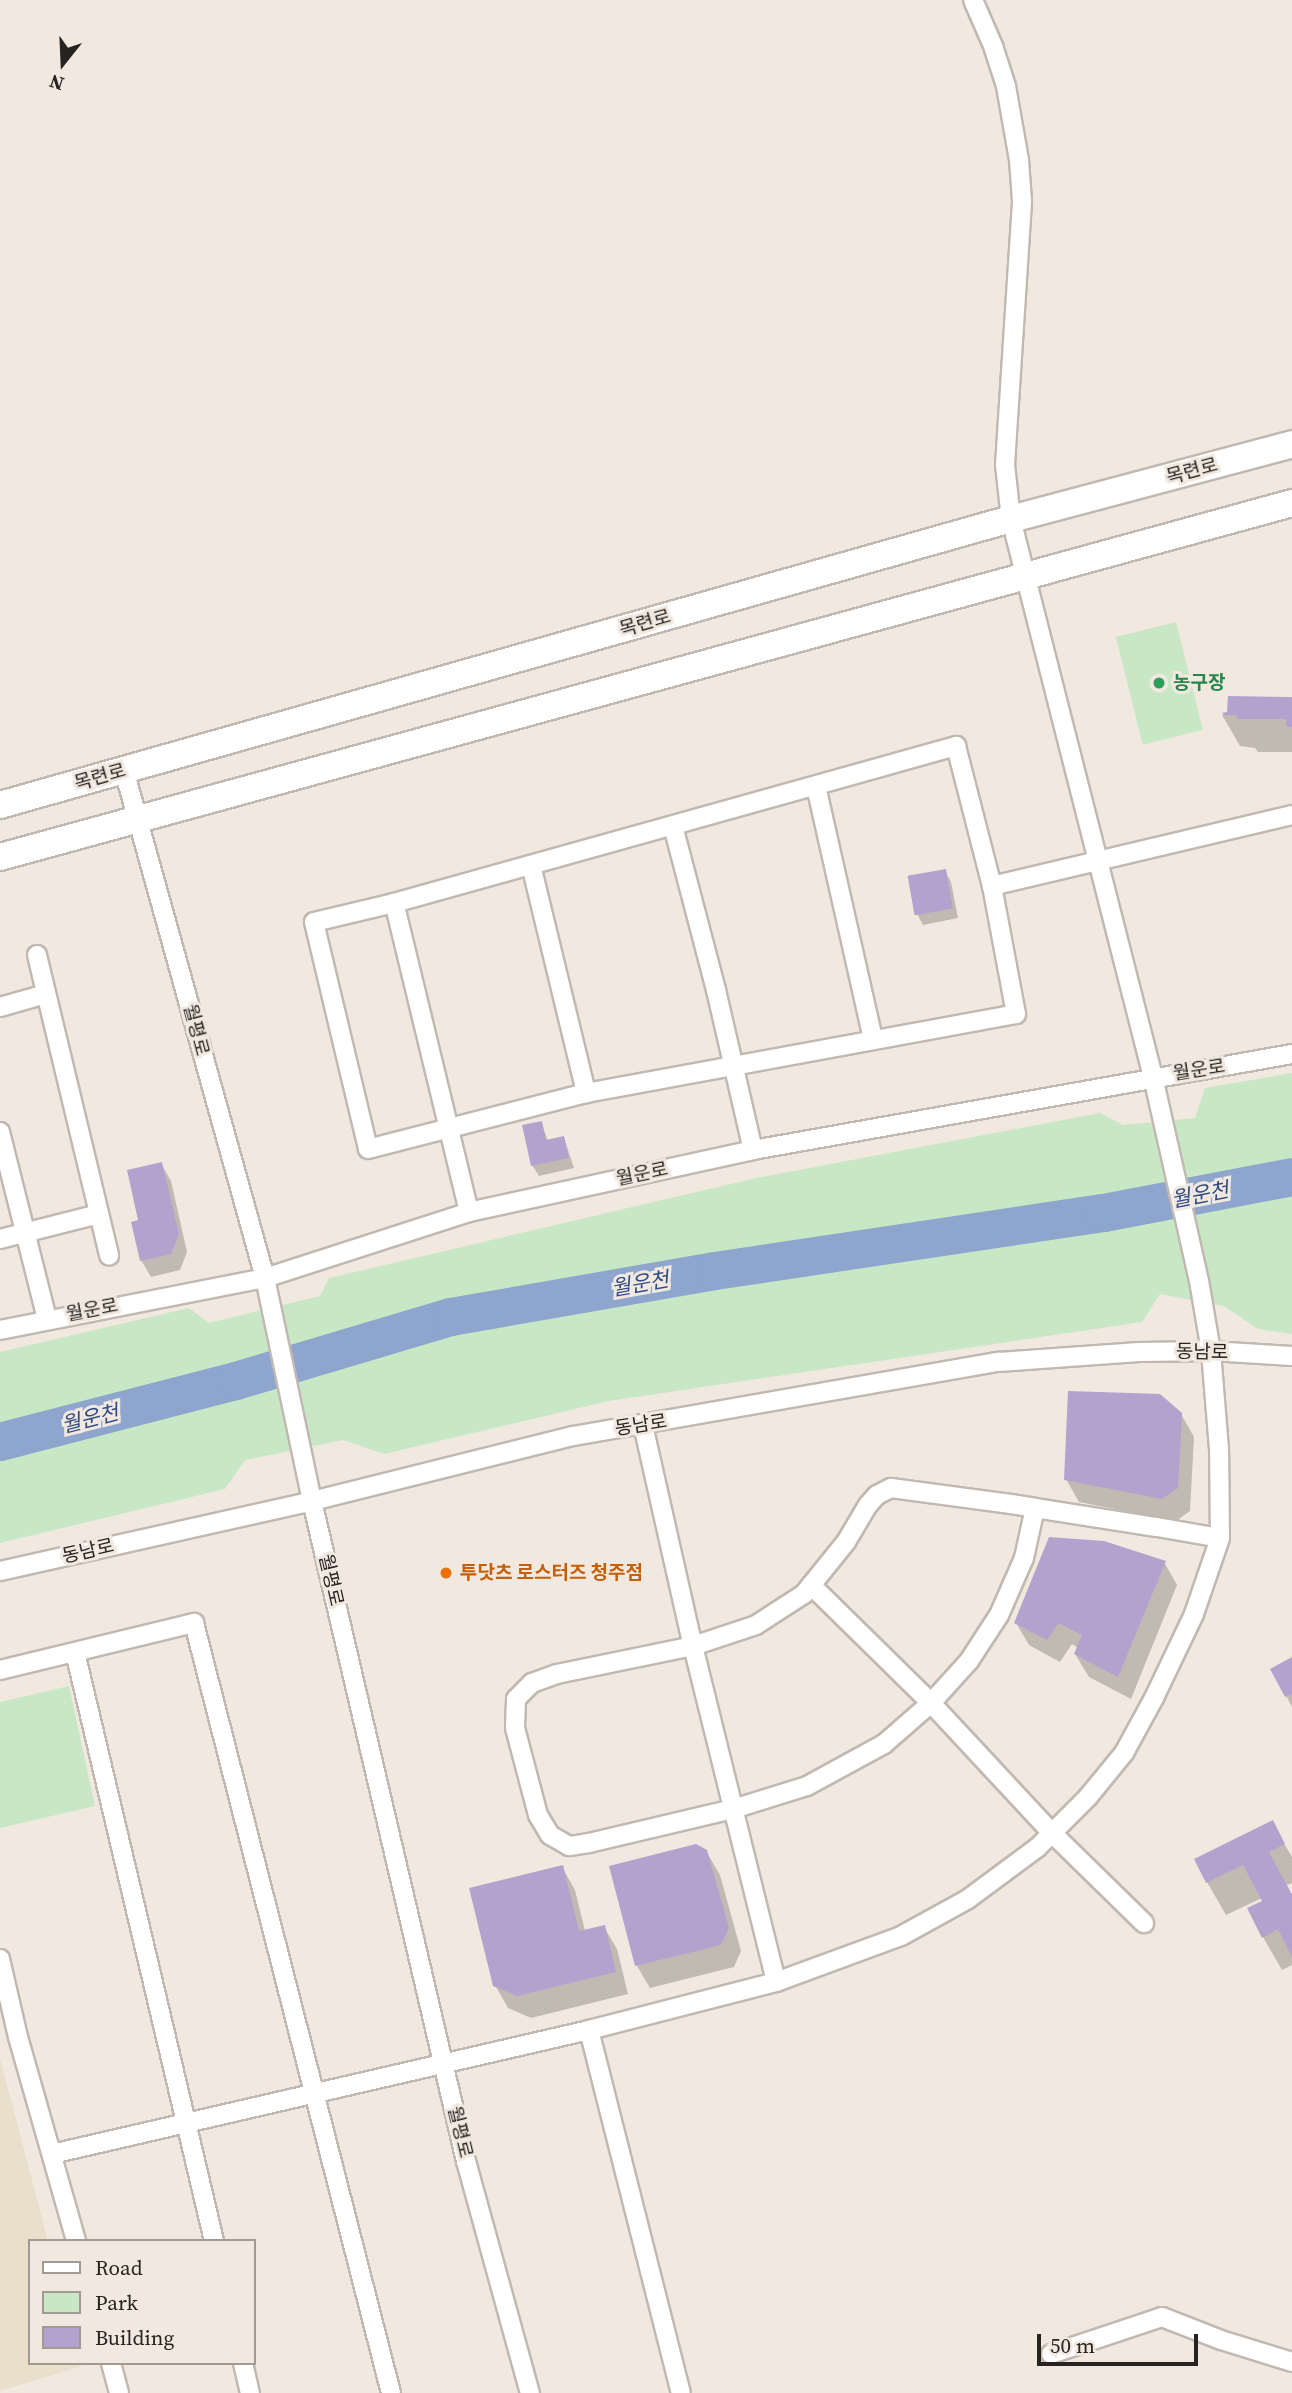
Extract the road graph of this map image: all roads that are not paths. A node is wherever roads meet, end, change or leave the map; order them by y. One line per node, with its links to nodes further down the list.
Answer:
1 (972, 0): 4 (street)
2 (1292, 443): 4 (street, 목련로)
3 (1292, 503): 5 (street)
4 (1011, 519): 5 (street); 6 (street, 목련로)
5 (1026, 575): 10 (street); 13 (street)
6 (124, 770): 8 (street, 목련로); 10 (street, 월평로)
7 (816, 786): 11 (street); 15 (street); 20 (street)
8 (0, 805)
9 (1292, 815): 13 (street)
10 (138, 819): 12 (street); 33 (street, 월평로)
11 (673, 826): 14 (street); 22 (street)
12 (0, 858)
13 (1098, 860): 15 (street); 23 (street)
14 (531, 865): 16 (street); 24 (street)
15 (992, 886): 20 (street)
16 (394, 903): 25 (street); 25 (street)
17 (37, 955): 18 (street)
18 (46, 994): 19 (street); 29 (street)
19 (0, 1007)
20 (873, 1039): 22 (street)
21 (1292, 1054): 23 (street, 월운로)
22 (733, 1064): 24 (street); 27 (street)
23 (1153, 1077): 27 (street, 월운로); 36 (street)
24 (586, 1093): 25 (street)
25 (448, 1126): 28 (street)
26 (0, 1132): 30 (street)
27 (752, 1150): 28 (street, 월운로)
28 (469, 1212): 33 (street, 월운로)
29 (99, 1214): 30 (street); 32 (street)
30 (25, 1233): 31 (street); 34 (street)
31 (0, 1239)
32 (109, 1256)
33 (265, 1278): 34 (street, 월운로); 39 (street, 월평로)
34 (47, 1319): 35 (street, 월운로)
35 (0, 1330)
36 (1211, 1351): 37 (street, 동남로); 38 (street, 동남로); 41 (street)
37 (1292, 1356)
38 (643, 1426): 39 (street, 동남로); 44 (street)
39 (312, 1501): 42 (street, 동남로); 54 (street, 월평로)
40 (1035, 1508): 41 (street); 43 (street); 47 (street)
41 (1220, 1538): 49 (street)
42 (0, 1571)
43 (811, 1585): 44 (street); 47 (street)
44 (693, 1646): 48 (street); 48 (street)
45 (75, 1652): 46 (street); 55 (street); 56 (street)
46 (0, 1670)
47 (931, 1703): 48 (street); 49 (street)
48 (733, 1809): 52 (street)
49 (1052, 1833): 50 (street); 52 (street)
50 (1144, 1923)
51 (0, 1959): 57 (street)
52 (776, 1982): 53 (street)
53 (589, 2030): 54 (street); 68 (street)
54 (443, 2064): 55 (street); 67 (street, 월평로)
55 (314, 2094): 56 (street); 66 (street)
56 (186, 2123): 57 (street); 59 (street)
57 (52, 2154): 58 (street)
58 (75, 2239)
59 (214, 2239)
60 (1051, 2354): 61 (street)
61 (1292, 2362)
62 (112, 2365): 64 (street)
63 (243, 2365): 65 (street)
64 (119, 2393)
65 (250, 2393)
66 (391, 2393)
67 (530, 2393)
68 (681, 2393)

